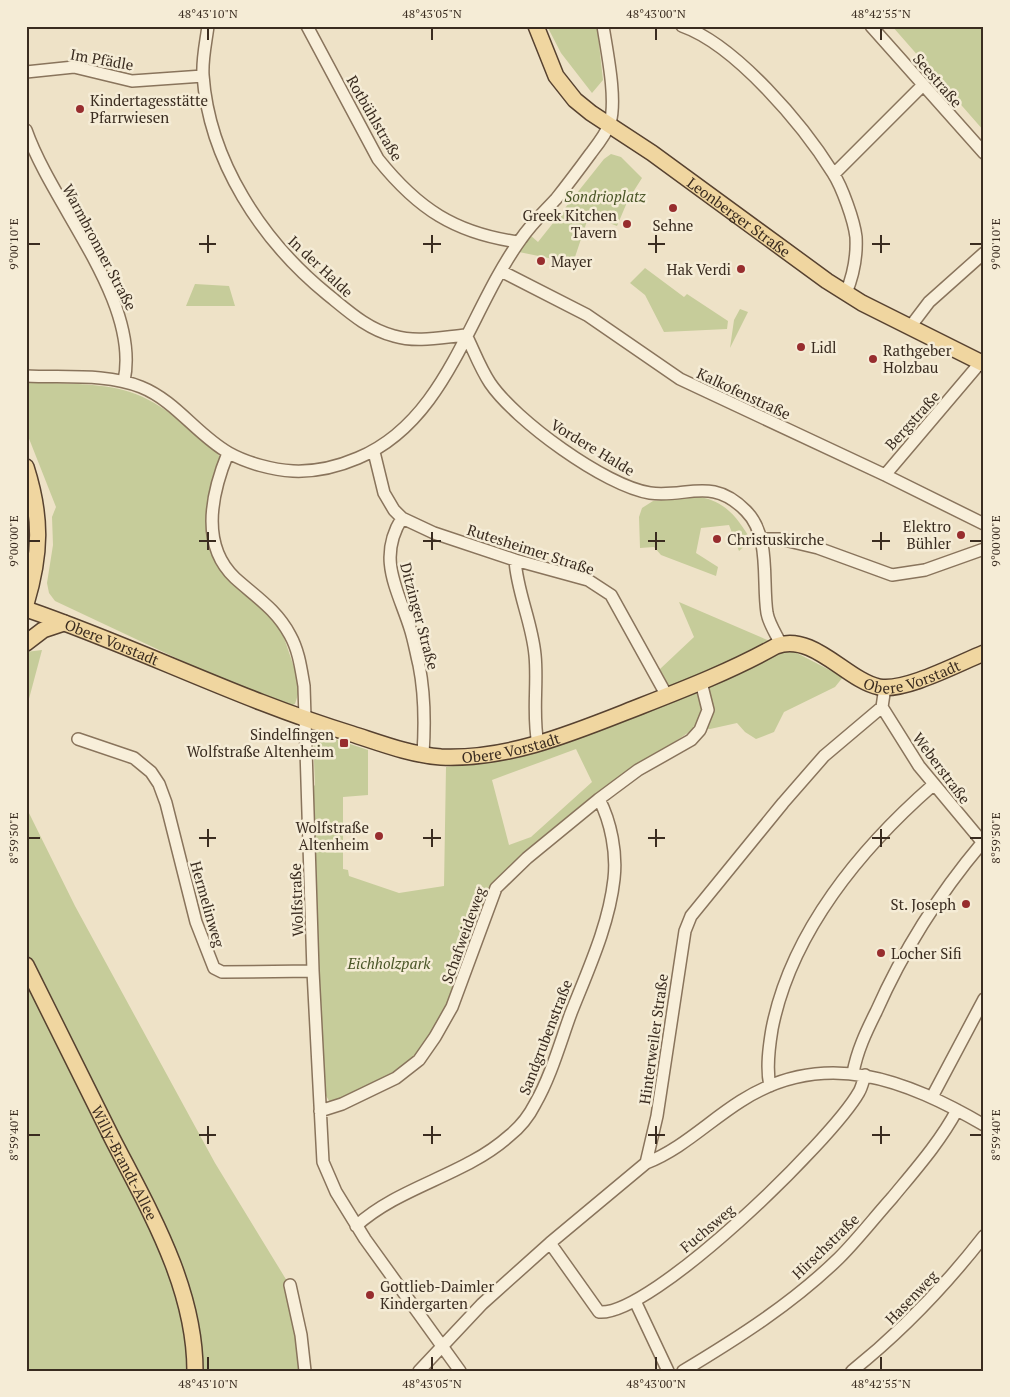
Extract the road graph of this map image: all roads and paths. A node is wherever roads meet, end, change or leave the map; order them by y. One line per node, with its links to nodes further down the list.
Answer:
1 (208, 26): 8 (street, In der Halde)
2 (307, 26): 14 (street, Rotbühlstraße)
3 (536, 26): 10 (main road, Leonberger Straße)
4 (603, 26): 10 (street)
5 (682, 26): 13 (street)
6 (871, 26): 9 (street, Seestraße)
7 (26, 72): 8 (street, Im Pfädle)
8 (203, 76): 19 (street, In der Halde)
9 (923, 85): 12 (street, Seestraße); 13 (street)
10 (609, 125): 14 (street); 17 (main road, Leonberger Straße)
11 (26, 130): 22 (street, Warmbronner Straße)
12 (984, 153)
13 (834, 174): 17 (street)
14 (518, 242): 16 (street)
15 (984, 253): 18 (street)
16 (501, 271): 19 (street); 26 (street, Kalkofenstraße)
17 (846, 293): 18 (main road, Leonberger Straße)
18 (910, 327): 20 (main road, Leonberger Straße)
19 (466, 336): 23 (street); 29 (street, Vordere Halde)
20 (982, 363): 26 (street, Bergstraße)
21 (26, 376): 22 (street)
22 (124, 381): 24 (street)
23 (374, 452): 24 (street); 27 (street, Rutesheimer Straße)
24 (228, 453): 42 (street, Wolfstraße)
25 (26, 467): 32 (main road)
26 (886, 475): 28 (street, Kalkofenstraße)
27 (402, 518): 31 (street, Rutesheimer Straße); 45 (street, Ditzinger Straße)
28 (984, 524)
29 (760, 538): 30 (street); 36 (street, Vordere Halde)
30 (984, 549)
31 (515, 560): 40 (street, Rutesheimer Straße); 44 (street)
32 (26, 604)
33 (26, 610): 34 (main road, Obere Vorstadt)
34 (64, 623): 35 (main road); 42 (main road, Obere Vorstadt)
35 (26, 643)
36 (781, 644): 38 (main road, Obere Vorstadt); 39 (main road, Obere Vorstadt)
37 (984, 652): 39 (main road, Obere Vorstadt)
38 (701, 682): 40 (main road, Obere Vorstadt); 47 (street, Schafweideweg)
39 (885, 687): 41 (street)
40 (667, 696): 44 (main road, Obere Vorstadt)
41 (882, 707): 46 (street, Weberstraße); 59 (street, Hinterweiler Straße)
42 (305, 719): 45 (main road, Obere Vorstadt); 50 (street, Wolfstraße)
43 (78, 739): 50 (street, Hermelinweg)
44 (538, 744): 45 (main road, Obere Vorstadt)
45 (423, 754)
46 (933, 784): 48 (street, Weberstraße); 54 (street)
47 (599, 799): 57 (street, Schafweideweg); 60 (street, Sandgrubenstraße)
48 (983, 844): 52 (street)
49 (26, 965): 66 (main road, Willy-Brandt-Allee)
50 (314, 971): 57 (street, Wolfstraße)
51 (984, 999): 55 (street)
52 (853, 1073): 53 (street); 54 (street)
53 (865, 1074): 55 (street); 64 (street, Fuchsweg)
54 (770, 1086): 59 (street)
55 (932, 1097): 56 (street)
56 (956, 1110): 58 (street); 71 (street, Hirschstraße)
57 (320, 1111): 60 (street, Wolfstraße)
58 (984, 1125)
59 (646, 1162): 62 (street)
60 (356, 1226): 65 (street, Wolfstraße)
61 (984, 1236): 72 (street, Hasenweg)
62 (550, 1243): 64 (street, Fuchsweg); 65 (street)
63 (290, 1285): 67 (street)
64 (635, 1301): 70 (street)
65 (442, 1344): 68 (street); 69 (street, Wolfstraße)
66 (195, 1371)
67 (305, 1371)
68 (419, 1371)
69 (460, 1371)
70 (668, 1371)
71 (683, 1371)
72 (852, 1371)

